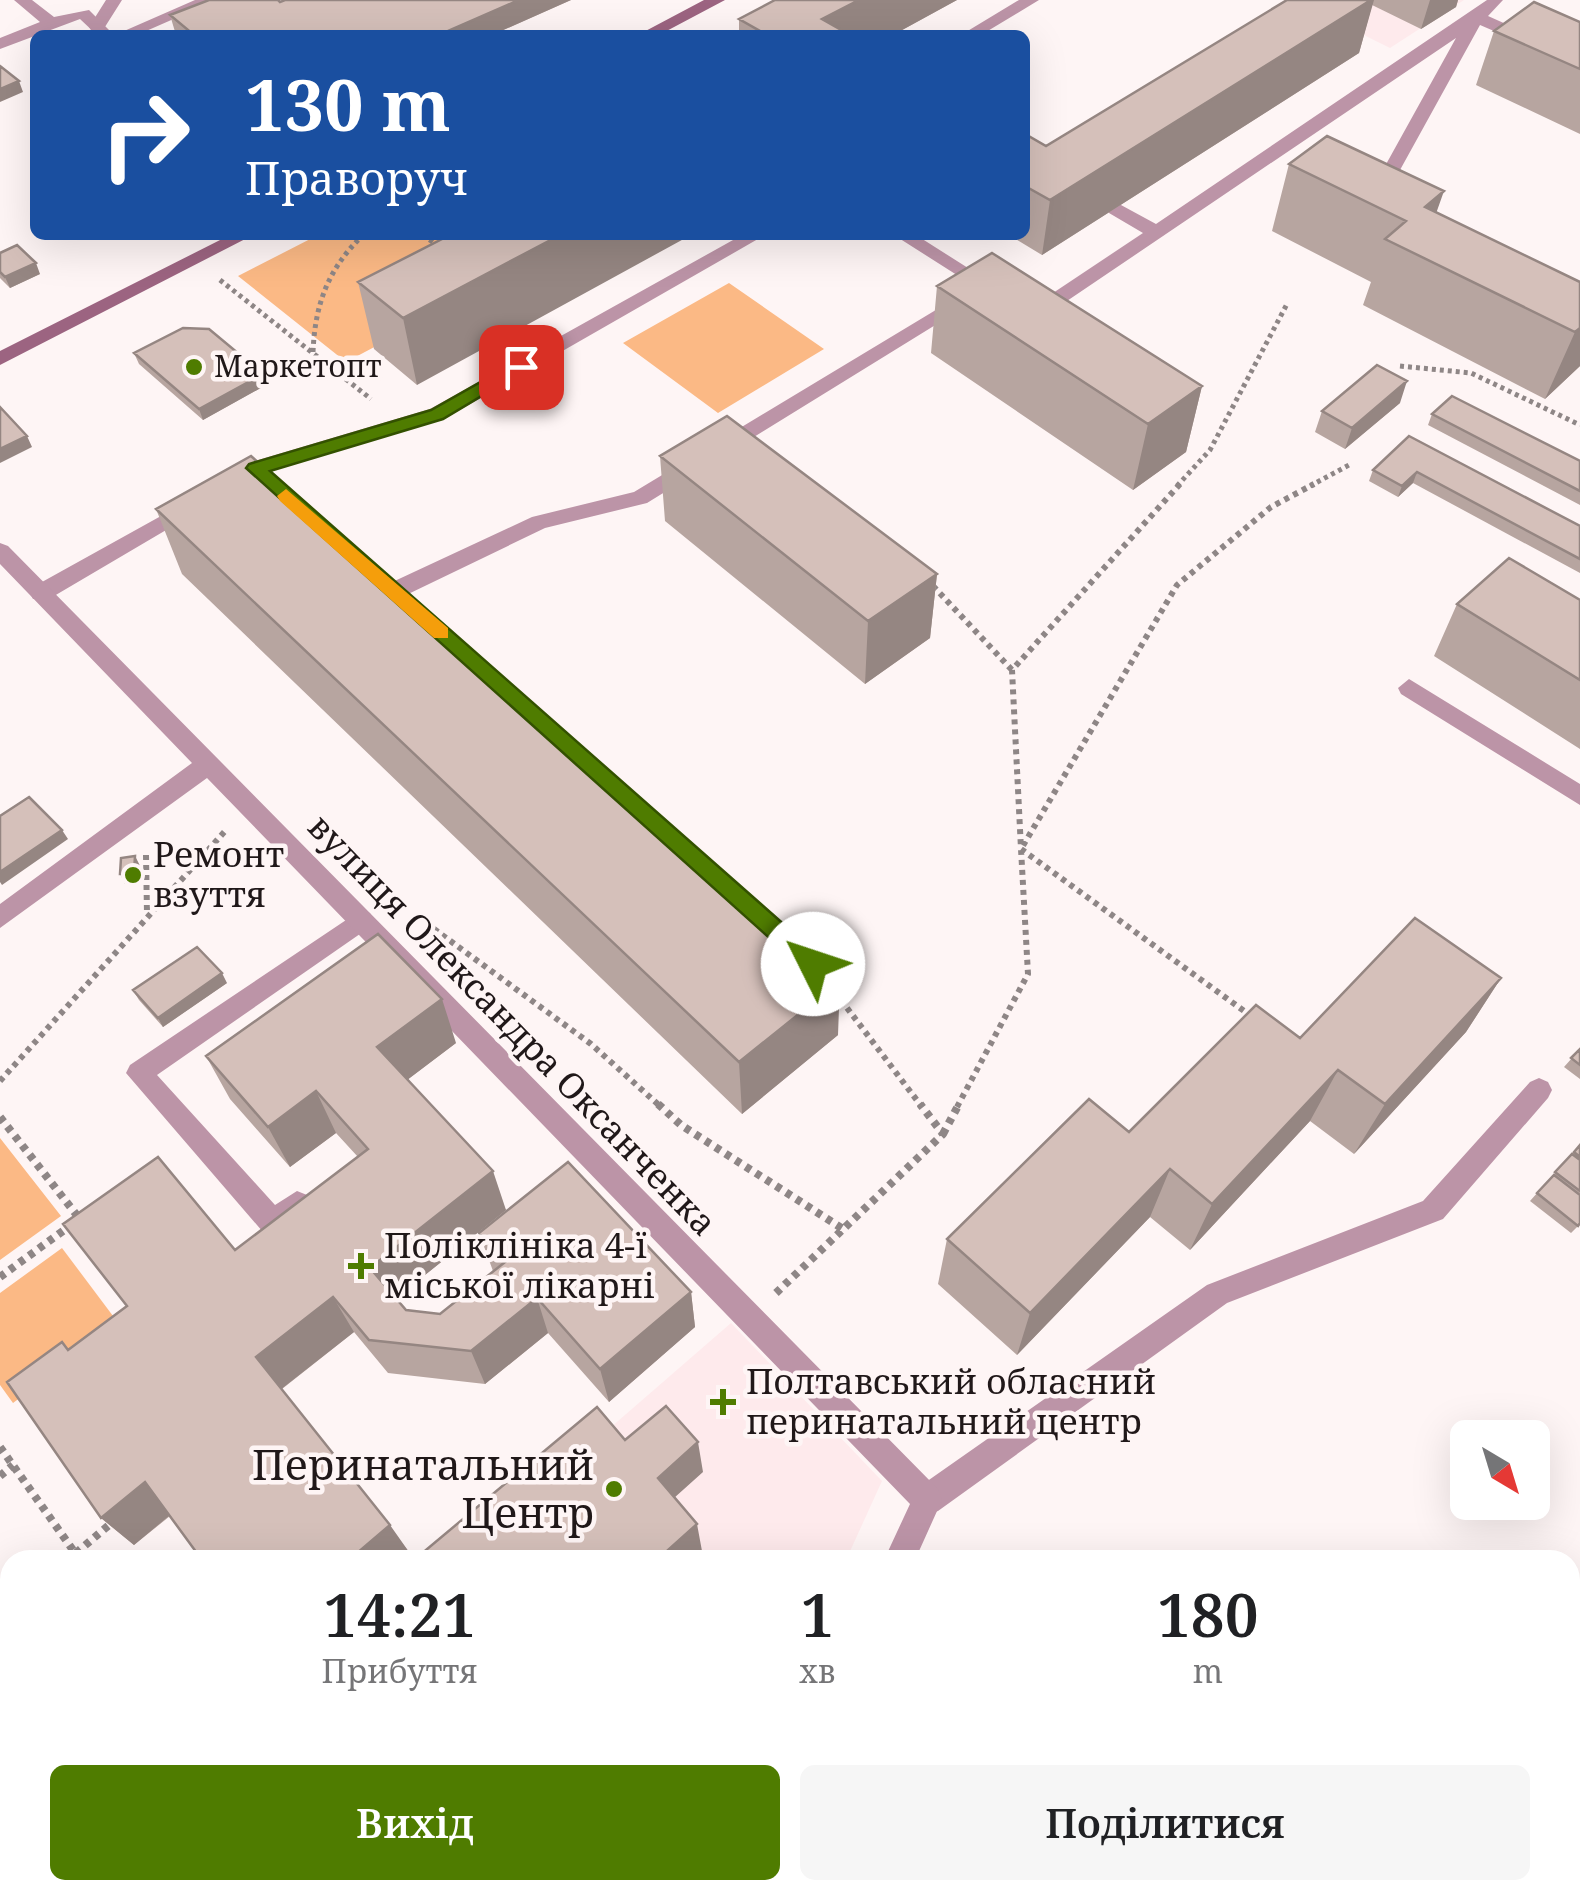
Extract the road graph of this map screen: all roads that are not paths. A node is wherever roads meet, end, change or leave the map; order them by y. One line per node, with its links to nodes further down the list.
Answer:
1 (22, 0): 8 (street)
2 (114, 0): 11 (street)
3 (209, 0): 12 (street)
4 (716, 0): 13 (main road)
5 (1031, 0): 14 (street)
6 (1466, 0): 7 (street)
7 (1486, 9): 17 (street); 19 (street); 20 (street)
8 (52, 23): 9 (street); 10 (street)
9 (35, 30)
10 (100, 30)
11 (101, 30)
12 (135, 30)
13 (656, 30)
14 (978, 30)
15 (30, 32): 16 (street)
16 (0, 44)
17 (1580, 63)
18 (1115, 209): 20 (street)
19 (1390, 212)
20 (1156, 232): 25 (street)
21 (234, 240): 27 (main road)
22 (747, 240): 28 (street)
23 (911, 240): 24 (street)
24 (986, 286): 25 (street); 31 (street)
25 (1031, 299): 26 (street)
26 (1061, 318)
27 (0, 358)
28 (255, 468): 29 (street); 32 (street)
29 (283, 493)
30 (0, 551): 32 (street, вулиця Олександра Оксанченка)
31 (394, 591)
32 (41, 593): 34 (street, вулиця Олександра Оксанченка)
33 (1409, 688): 35 (street)
34 (208, 764): 36 (street); 37 (street, вулиця Олександра Оксанченка)
35 (1580, 796)
36 (0, 918)
37 (361, 920): 39 (street); 40 (street, вулиця Олександра Оксанченка)
38 (1539, 1090): 40 (street)
39 (314, 1192)
40 (927, 1500): 41 (street)
41 (904, 1550)

